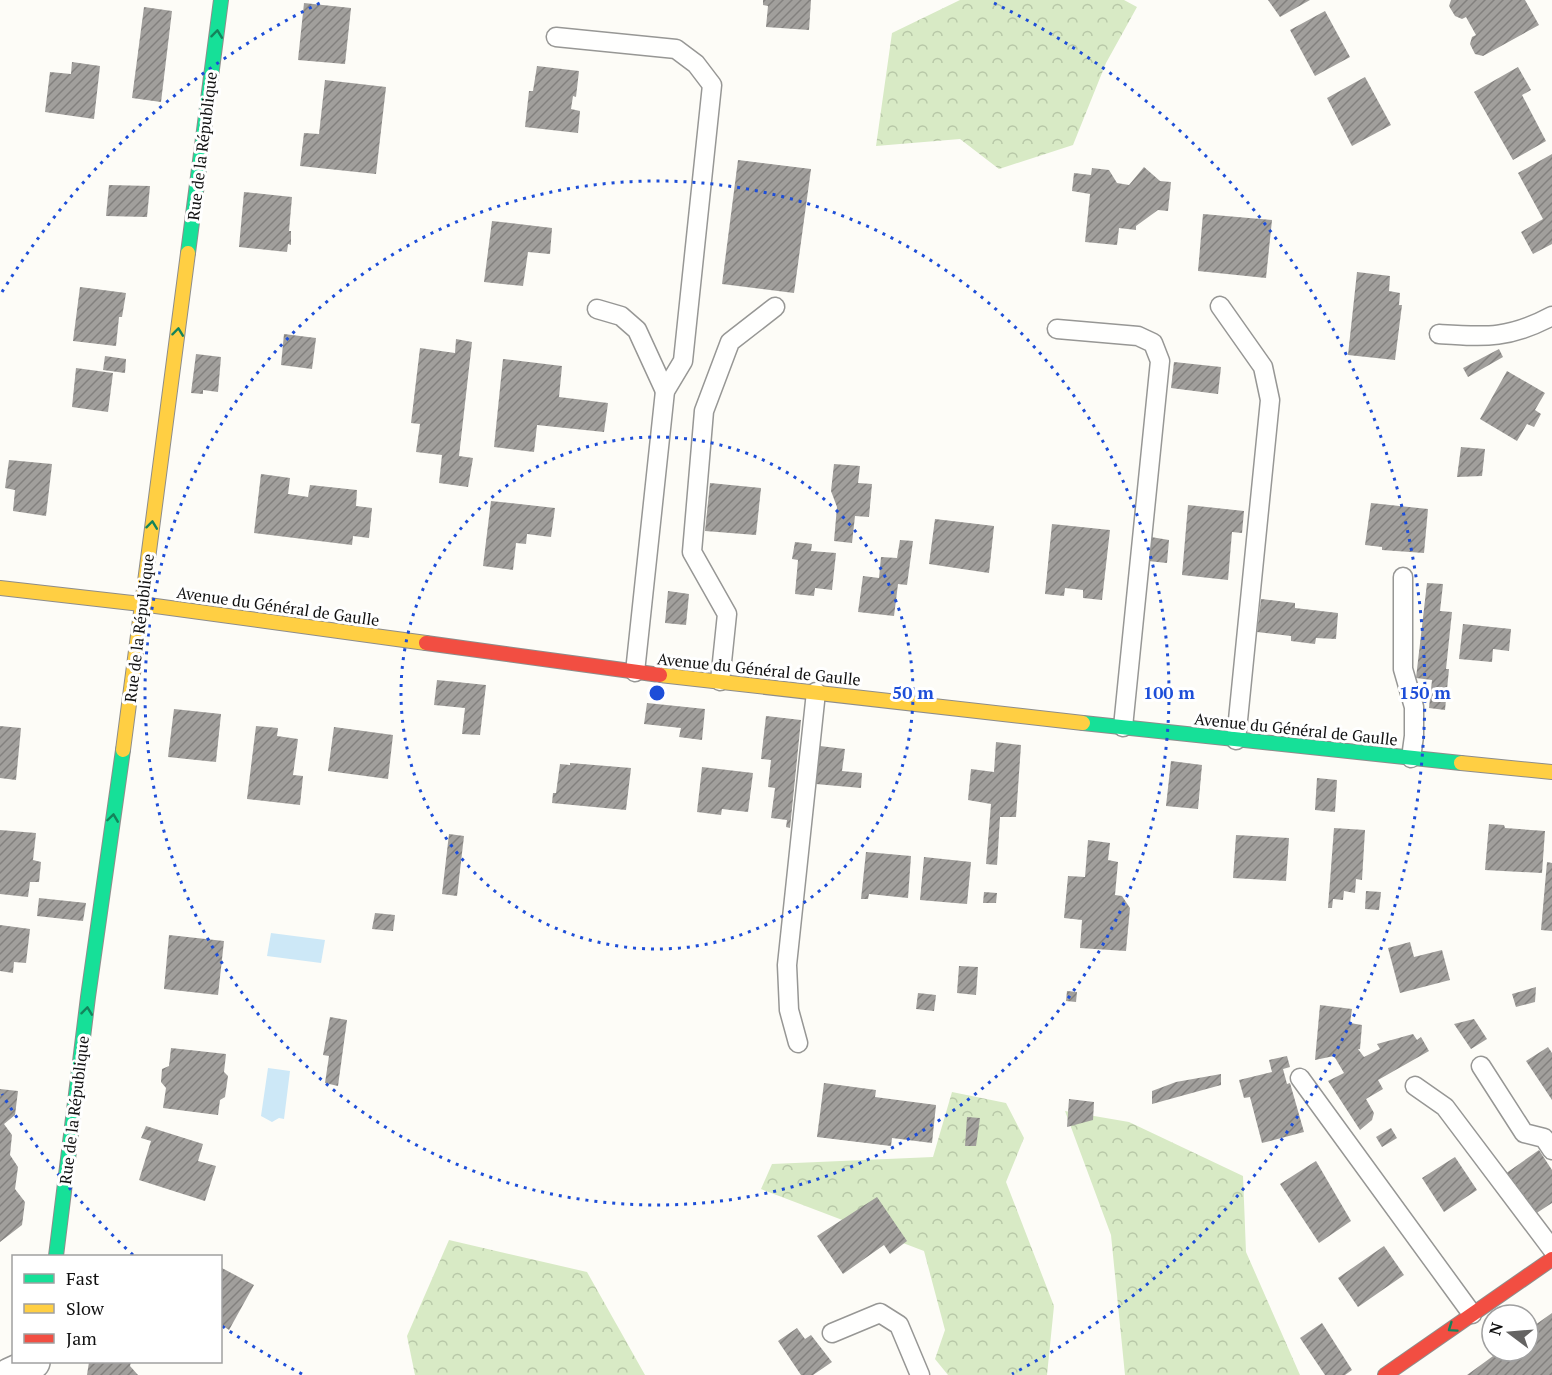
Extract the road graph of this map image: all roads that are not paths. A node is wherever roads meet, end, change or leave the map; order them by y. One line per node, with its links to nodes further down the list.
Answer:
1 (221, 0): 12 (street, Rue de la République, one-way to 1)
2 (556, 37): 9 (lane)
3 (1220, 306): 17 (lane)
4 (775, 307): 14 (lane)
5 (597, 309): 9 (lane)
6 (1552, 316): 8 (lane)
7 (1057, 329): 16 (lane)
8 (1439, 334)
9 (665, 391): 13 (lane)
10 (1402, 577): 18 (lane)
11 (0, 588): 12 (street, Avenue du Général de Gaulle)
12 (141, 604): 13 (street, Avenue du Général de Gaulle); 26 (street, Rue de la République, one-way to 12)
13 (635, 672): 14 (street, Avenue du Général de Gaulle)
14 (720, 681): 15 (street, Avenue du Général de Gaulle)
15 (816, 692): 16 (street, Avenue du Général de Gaulle); 20 (lane)
16 (1123, 727): 17 (street, Avenue du Général de Gaulle)
17 (1236, 740): 18 (street, Avenue du Général de Gaulle)
18 (1411, 758): 19 (street, Avenue du Général de Gaulle)
19 (1552, 772)
20 (798, 1042)
21 (1481, 1065): 24 (lane)
22 (1300, 1077): 28 (lane)
23 (1415, 1086): 25 (lane)
24 (1552, 1150)
25 (1552, 1249)
26 (56, 1255)
27 (1552, 1259): 28 (street)
28 (1472, 1314): 30 (street, one-way to 30)
29 (831, 1333): 33 (lane)
30 (1408, 1359): 34 (street); 35 (lane)
31 (32, 1363): 32 (street)
32 (10, 1375)
33 (920, 1375)
34 (1385, 1375)
35 (1417, 1375)

